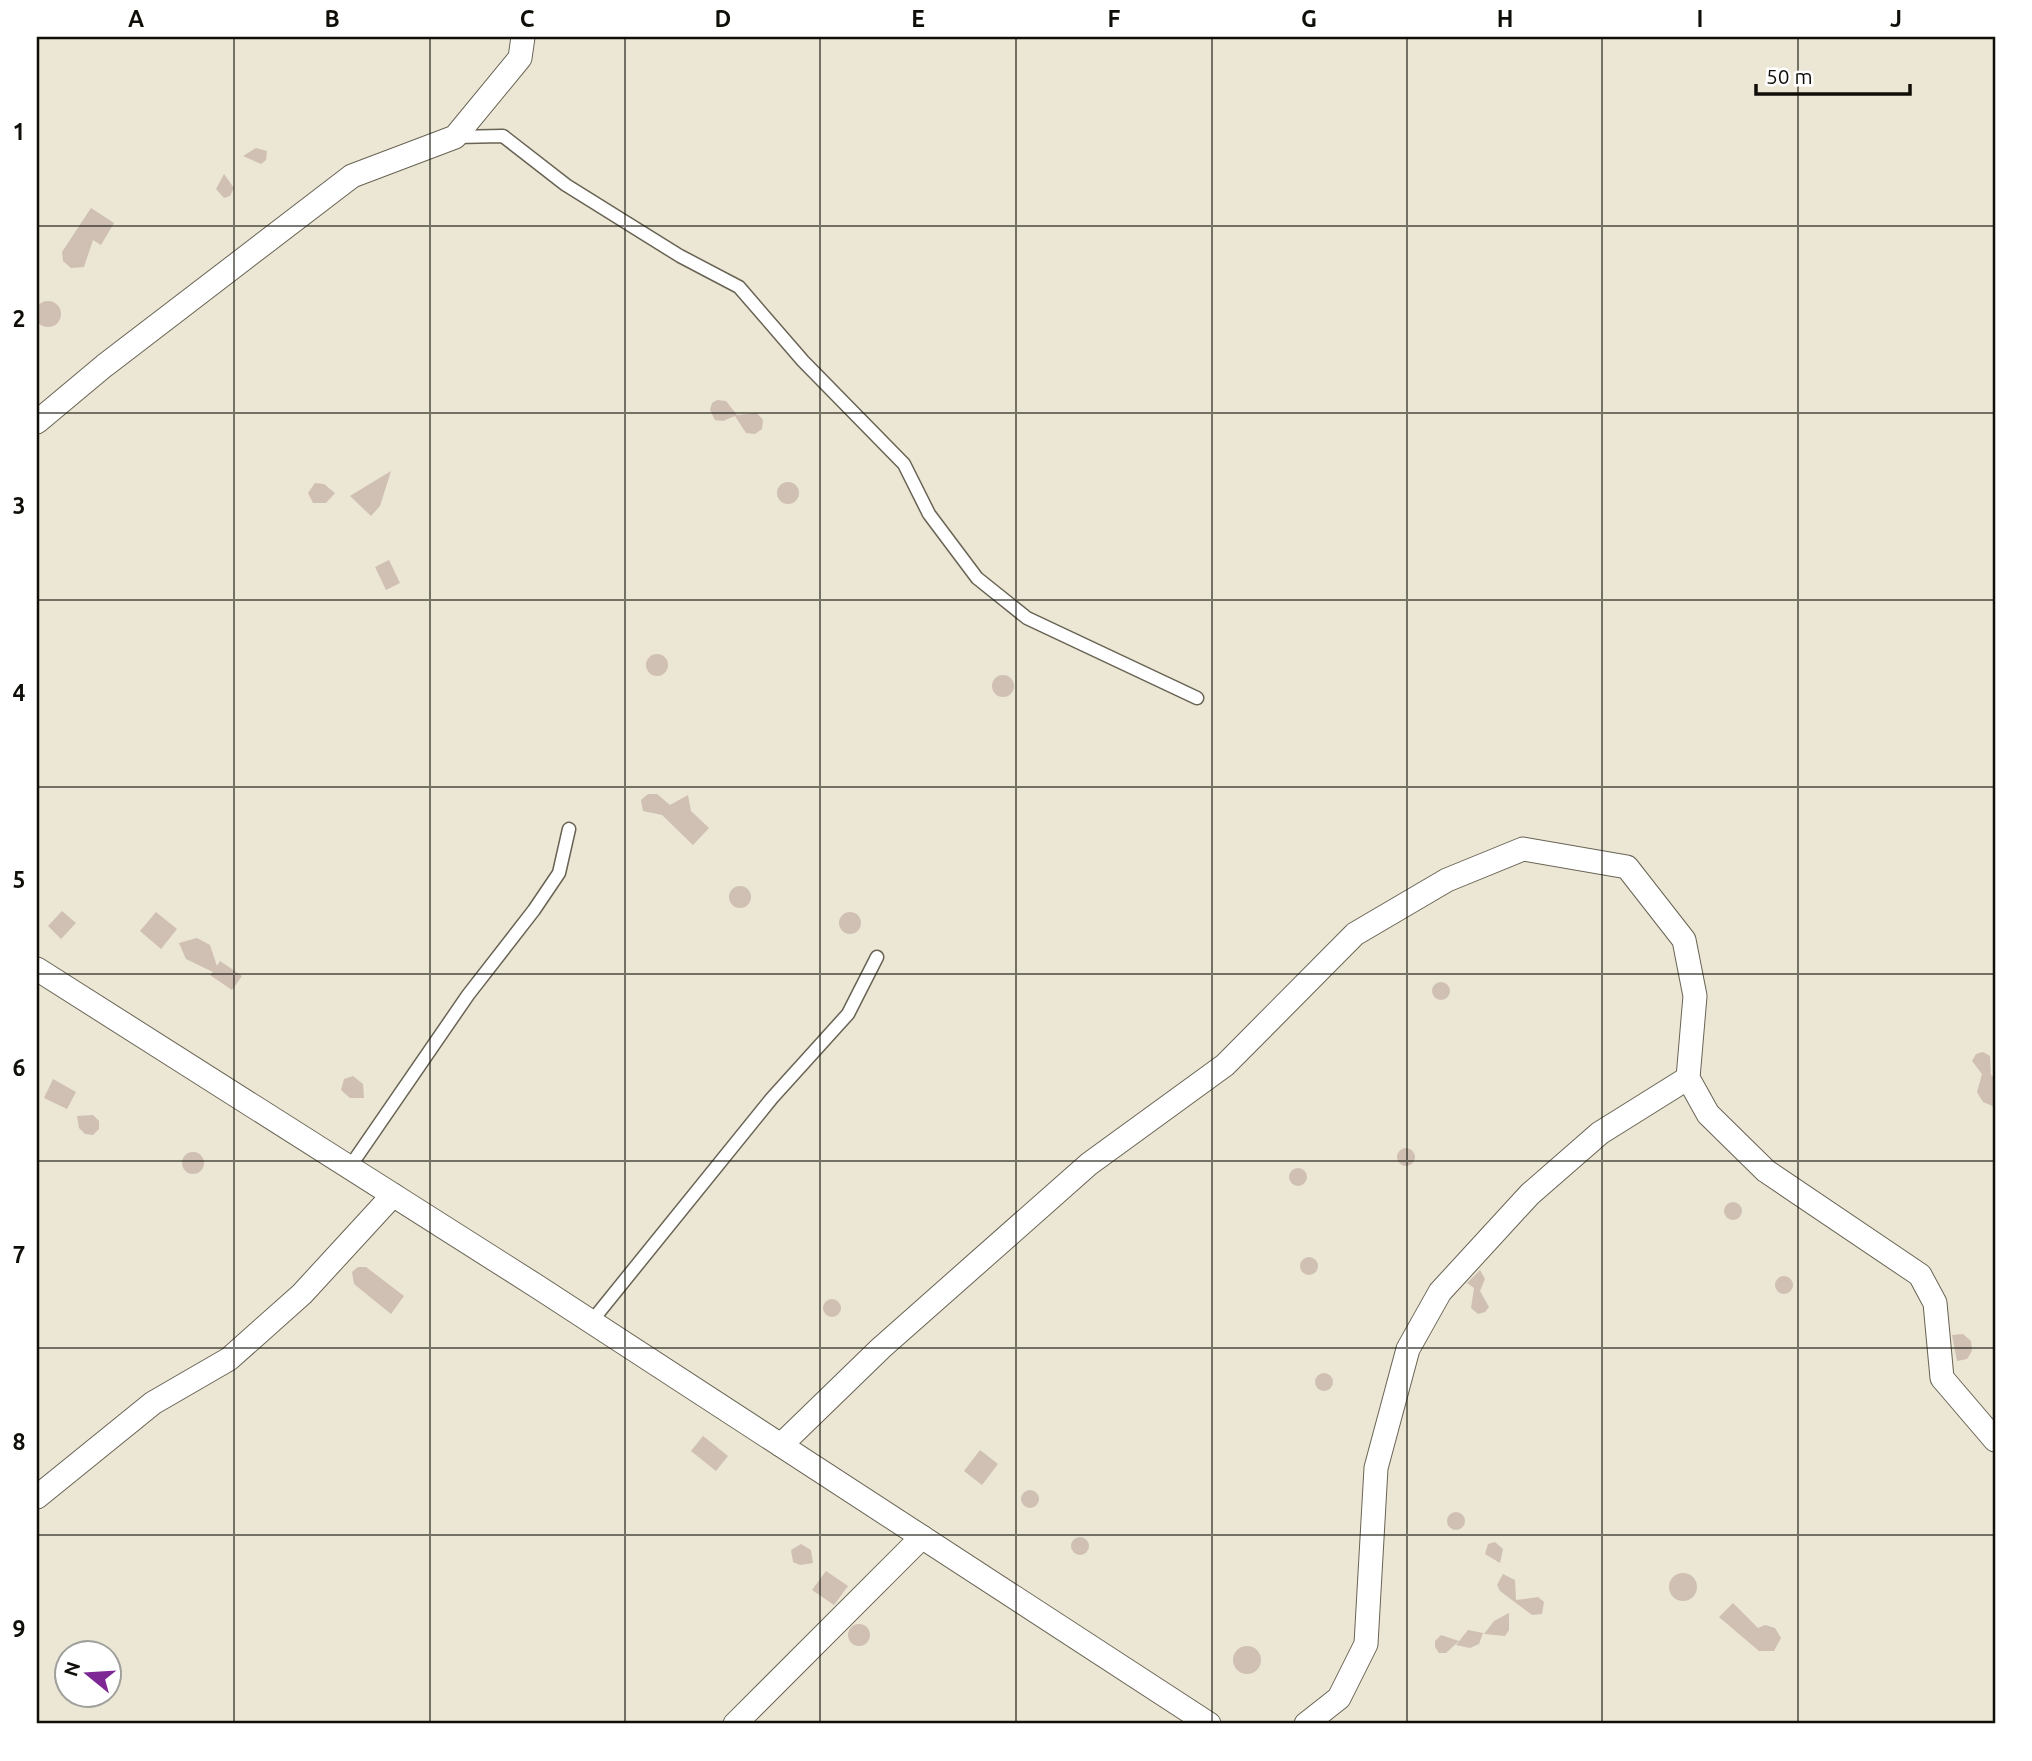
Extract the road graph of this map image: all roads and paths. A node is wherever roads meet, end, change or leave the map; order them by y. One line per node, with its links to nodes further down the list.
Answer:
1 (523, 37): 2 (street)
2 (455, 137): 3 (street); 4 (lane)
3 (37, 422)
4 (1197, 698)
5 (569, 829): 9 (lane)
6 (877, 957): 11 (lane)
7 (37, 969): 9 (street)
8 (1688, 1077): 12 (street); 13 (street); 18 (street)
9 (349, 1168): 10 (street)
10 (393, 1195): 11 (street); 14 (street)
11 (591, 1322): 13 (street)
12 (1995, 1440)
13 (780, 1446): 15 (street)
14 (37, 1497)
15 (922, 1537): 16 (street); 17 (street)
16 (735, 1724)
17 (1209, 1724)
18 (1306, 1724)

